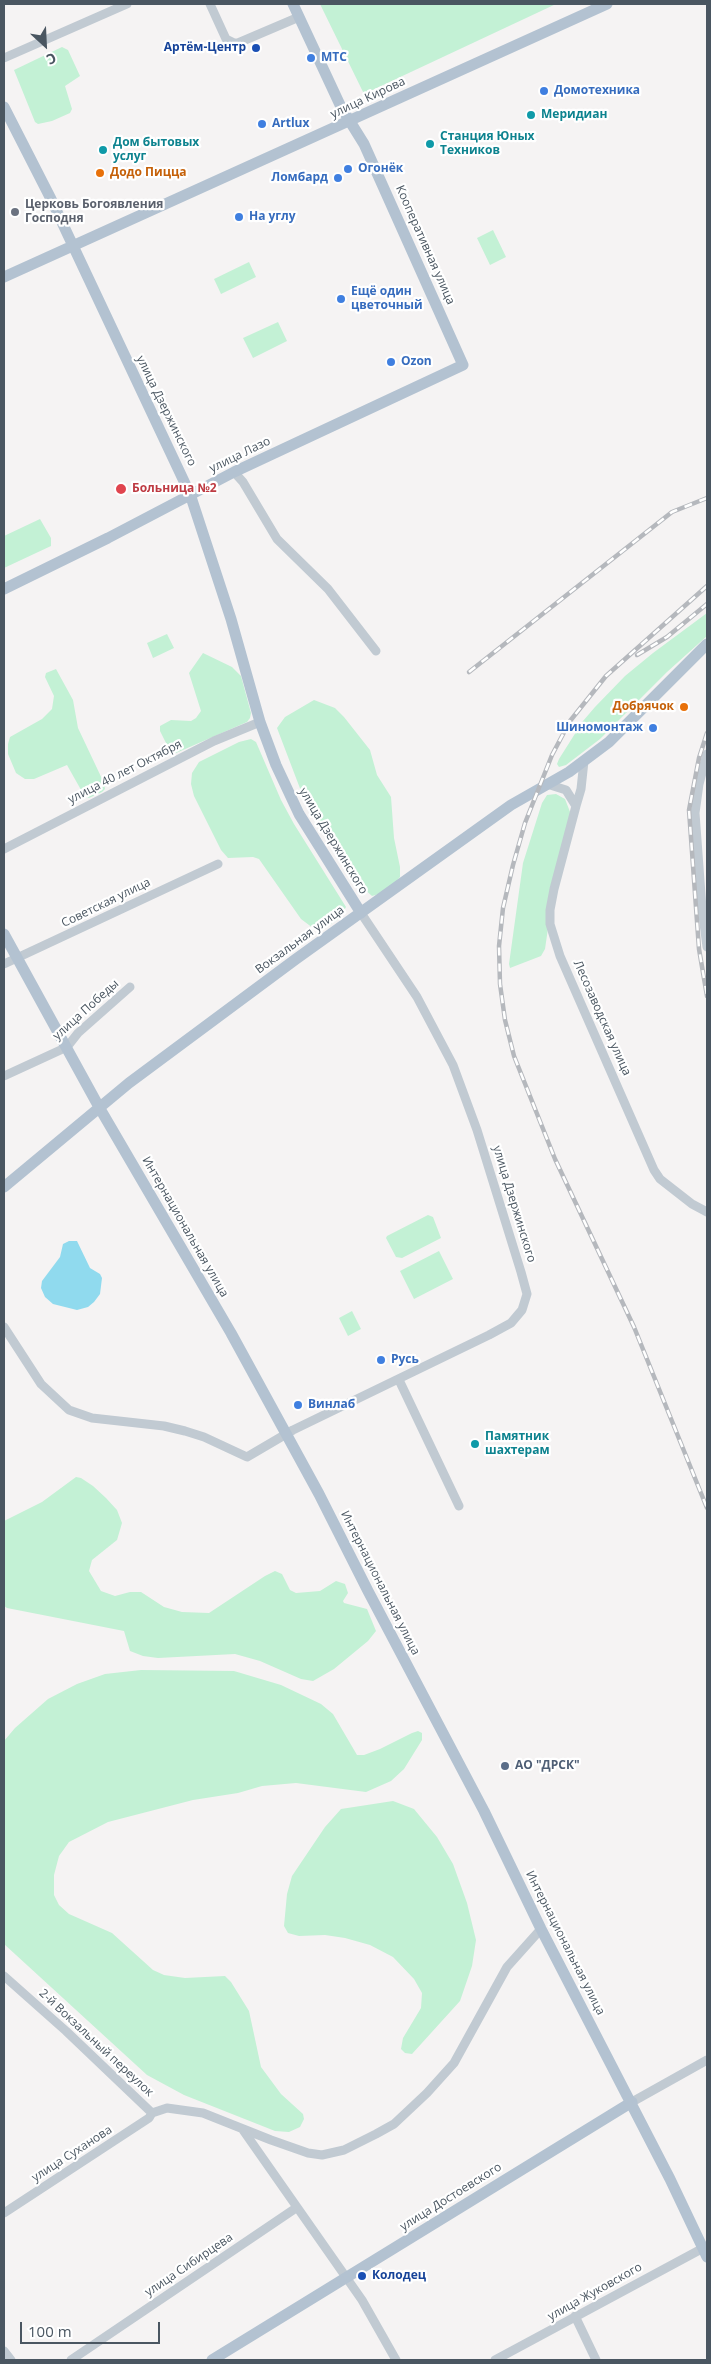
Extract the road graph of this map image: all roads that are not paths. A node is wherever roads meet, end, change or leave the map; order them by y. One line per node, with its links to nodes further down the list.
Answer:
1 (127, 4): 6 (street)
2 (210, 4): 5 (street)
3 (293, 4): 5 (main road, Кооперативная улица)
4 (606, 4): 8 (main road, улица Кирова)
5 (299, 16): 8 (main road, Кооперативная улица)
6 (4, 58)
7 (4, 107): 9 (main road, улица Дзержинского)
8 (350, 121): 9 (main road, улица Кирова); 11 (main road, Кооперативная улица)
9 (73, 245): 10 (main road, улица Кирова); 13 (main road, улица Дзержинского)
10 (4, 277)
11 (463, 365): 12 (main road, улица Лазо)
12 (234, 472): 13 (main road, улица Лазо); 16 (street)
13 (190, 494): 14 (main road, улица Лазо); 17 (main road, улица Дзержинского)
14 (4, 589)
15 (707, 644): 19 (main road, Вокзальная улица)
16 (376, 651)
17 (260, 722): 22 (street, улица 40 лет Октября); 24 (main road, улица Дзержинского)
18 (707, 754): 26 (street)
19 (584, 761): 20 (main road, Вокзальная улица); 21 (street, Лесозаводская улица)
20 (547, 784): 21 (street); 24 (main road, Вокзальная улица)
21 (576, 806): 34 (street, Лесозаводская улица)
22 (4, 849)
23 (218, 864): 27 (street, Советская улица)
24 (361, 912): 32 (main road, Вокзальная улица); 36 (street, улица Дзержинского)
25 (4, 934): 27 (main road, Интернациональная улица)
26 (707, 947)
27 (16, 959): 28 (street, Советская улица); 30 (main road, Интернациональная улица)
28 (4, 964)
29 (130, 986): 30 (street, улица Победы)
30 (67, 1047): 31 (street, улица Победы); 32 (main road, Интернациональная улица)
31 (4, 1076)
32 (99, 1107): 33 (main road, Вокзальная улица); 37 (main road, Интернациональная улица)
33 (4, 1187)
34 (707, 1212)
35 (4, 1327): 37 (street, улица Дзержинского)
36 (399, 1380): 37 (street, улица Дзержинского); 38 (street)
37 (286, 1434): 39 (main road, Интернациональная улица)
38 (459, 1506)
39 (541, 1928): 42 (main road, Интернациональная улица); 44 (street, 2-й Вокзальный переулок)
40 (4, 1976): 43 (street, 2-й Вокзальный переулок)
41 (707, 2060): 42 (street, улица Достоевского)
42 (632, 2102): 47 (main road, Интернациональная улица); 48 (main road, улица Достоевского)
43 (152, 2113): 44 (street, 2-й Вокзальный переулок); 46 (street, улица Суханова)
44 (243, 2130): 45 (street)
45 (296, 2208): 48 (street); 52 (street, улица Сибирцева)
46 (4, 2213)
47 (706, 2251): 49 (street, улица Жуковского)
48 (346, 2277): 53 (main road, улица Достоевского); 54 (street)
49 (575, 2316): 55 (street, улица Жуковского); 56 (street)
50 (4, 2351): 51 (street)
51 (11, 2360)
52 (71, 2360)
53 (212, 2360)
54 (396, 2360)
55 (495, 2360)
56 (596, 2360)

